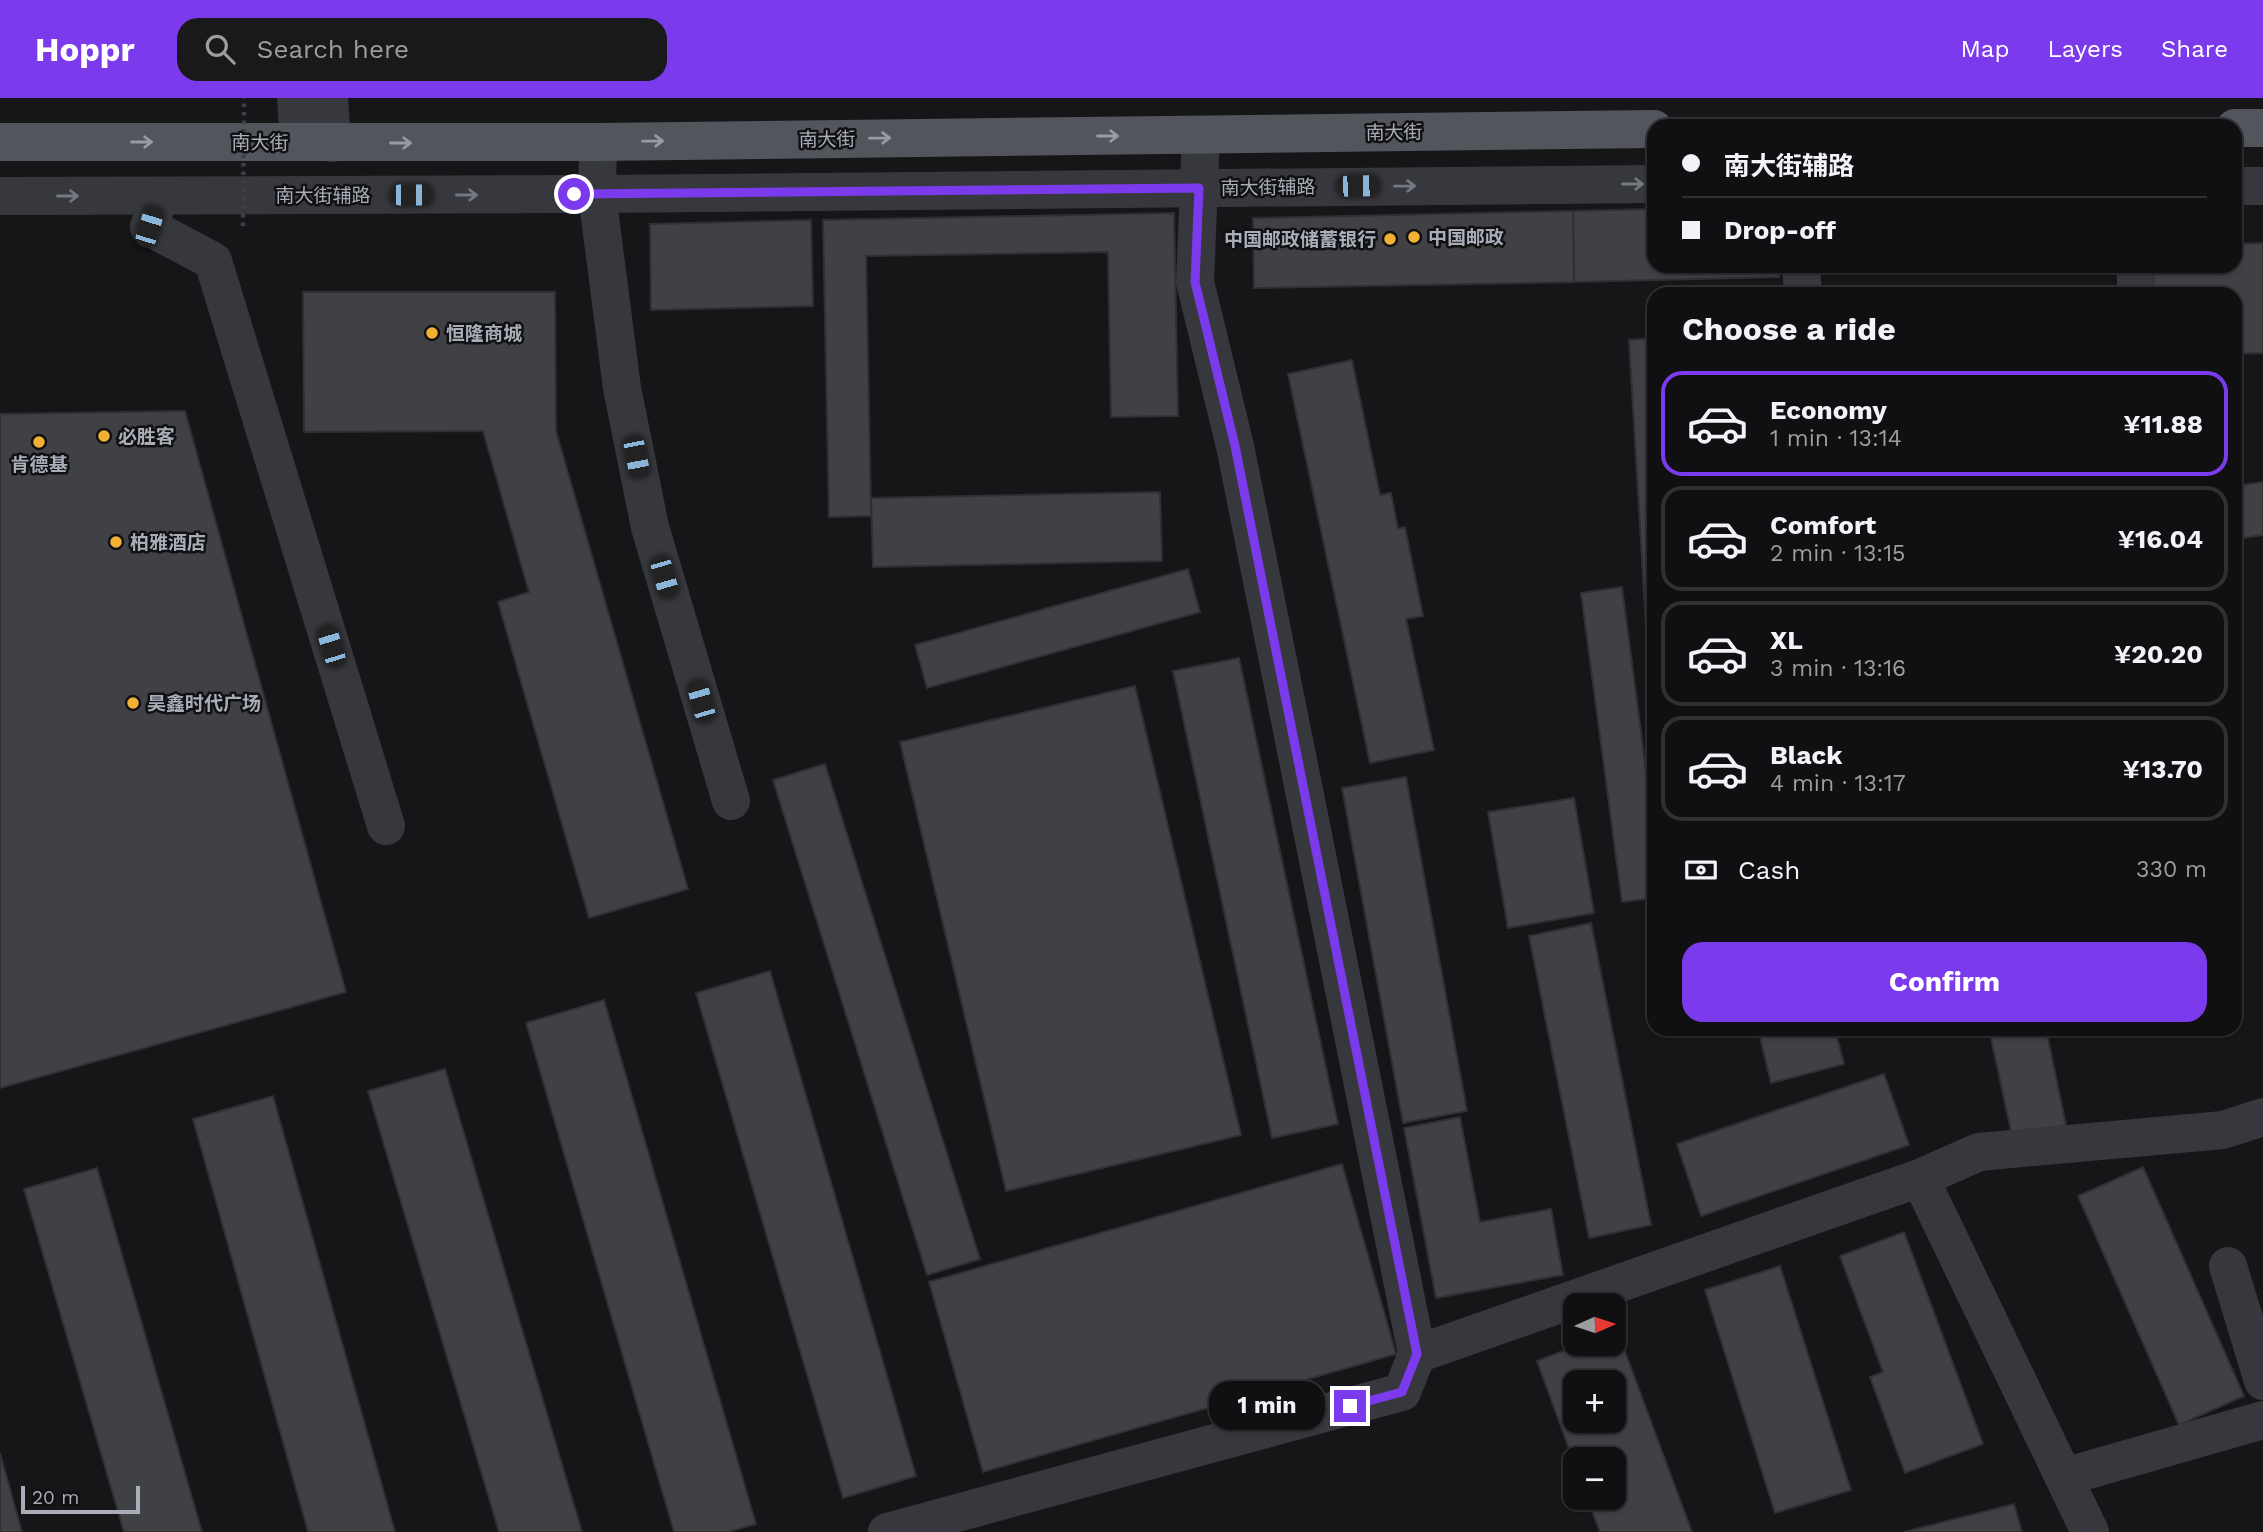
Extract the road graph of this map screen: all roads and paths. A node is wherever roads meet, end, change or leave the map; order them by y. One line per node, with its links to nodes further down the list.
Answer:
1 (244, 98): 18 (path, bridge)
2 (296, 98): 9 (street)
3 (329, 98): 9 (street)
4 (2242, 128): 5 (main road)
5 (2263, 128)
6 (1647, 130): 7 (main road, 南大街)
7 (1201, 135): 10 (main road, 南大街, one-way to 7); 14 (street)
8 (0, 142): 9 (main road, 南大街, one-way to 9)
9 (316, 142): 10 (main road, 南大街, one-way to 10)
10 (598, 142): 15 (street)
11 (1647, 184): 14 (street, 南大街辅路, one-way to 11)
12 (2242, 186): 13 (street)
13 (2263, 186)
14 (1199, 188): 15 (street, 南大街辅路); 24 (street)
15 (597, 194): 16 (street, 南大街辅路, one-way to 15); 19 (street)
16 (159, 196): 17 (street, 南大街辅路, one-way to 16); 20 (street)
17 (0, 197)
18 (243, 226)
19 (731, 801)
20 (386, 826)
21 (2263, 1117): 22 (street)
22 (1920, 1178): 24 (street); 27 (street)
23 (2228, 1266): 25 (street)
24 (1417, 1354): 28 (street)
25 (2263, 1381)
26 (2263, 1420): 27 (street)
27 (2064, 1477): 29 (street)
28 (887, 1532)
29 (2090, 1532)

